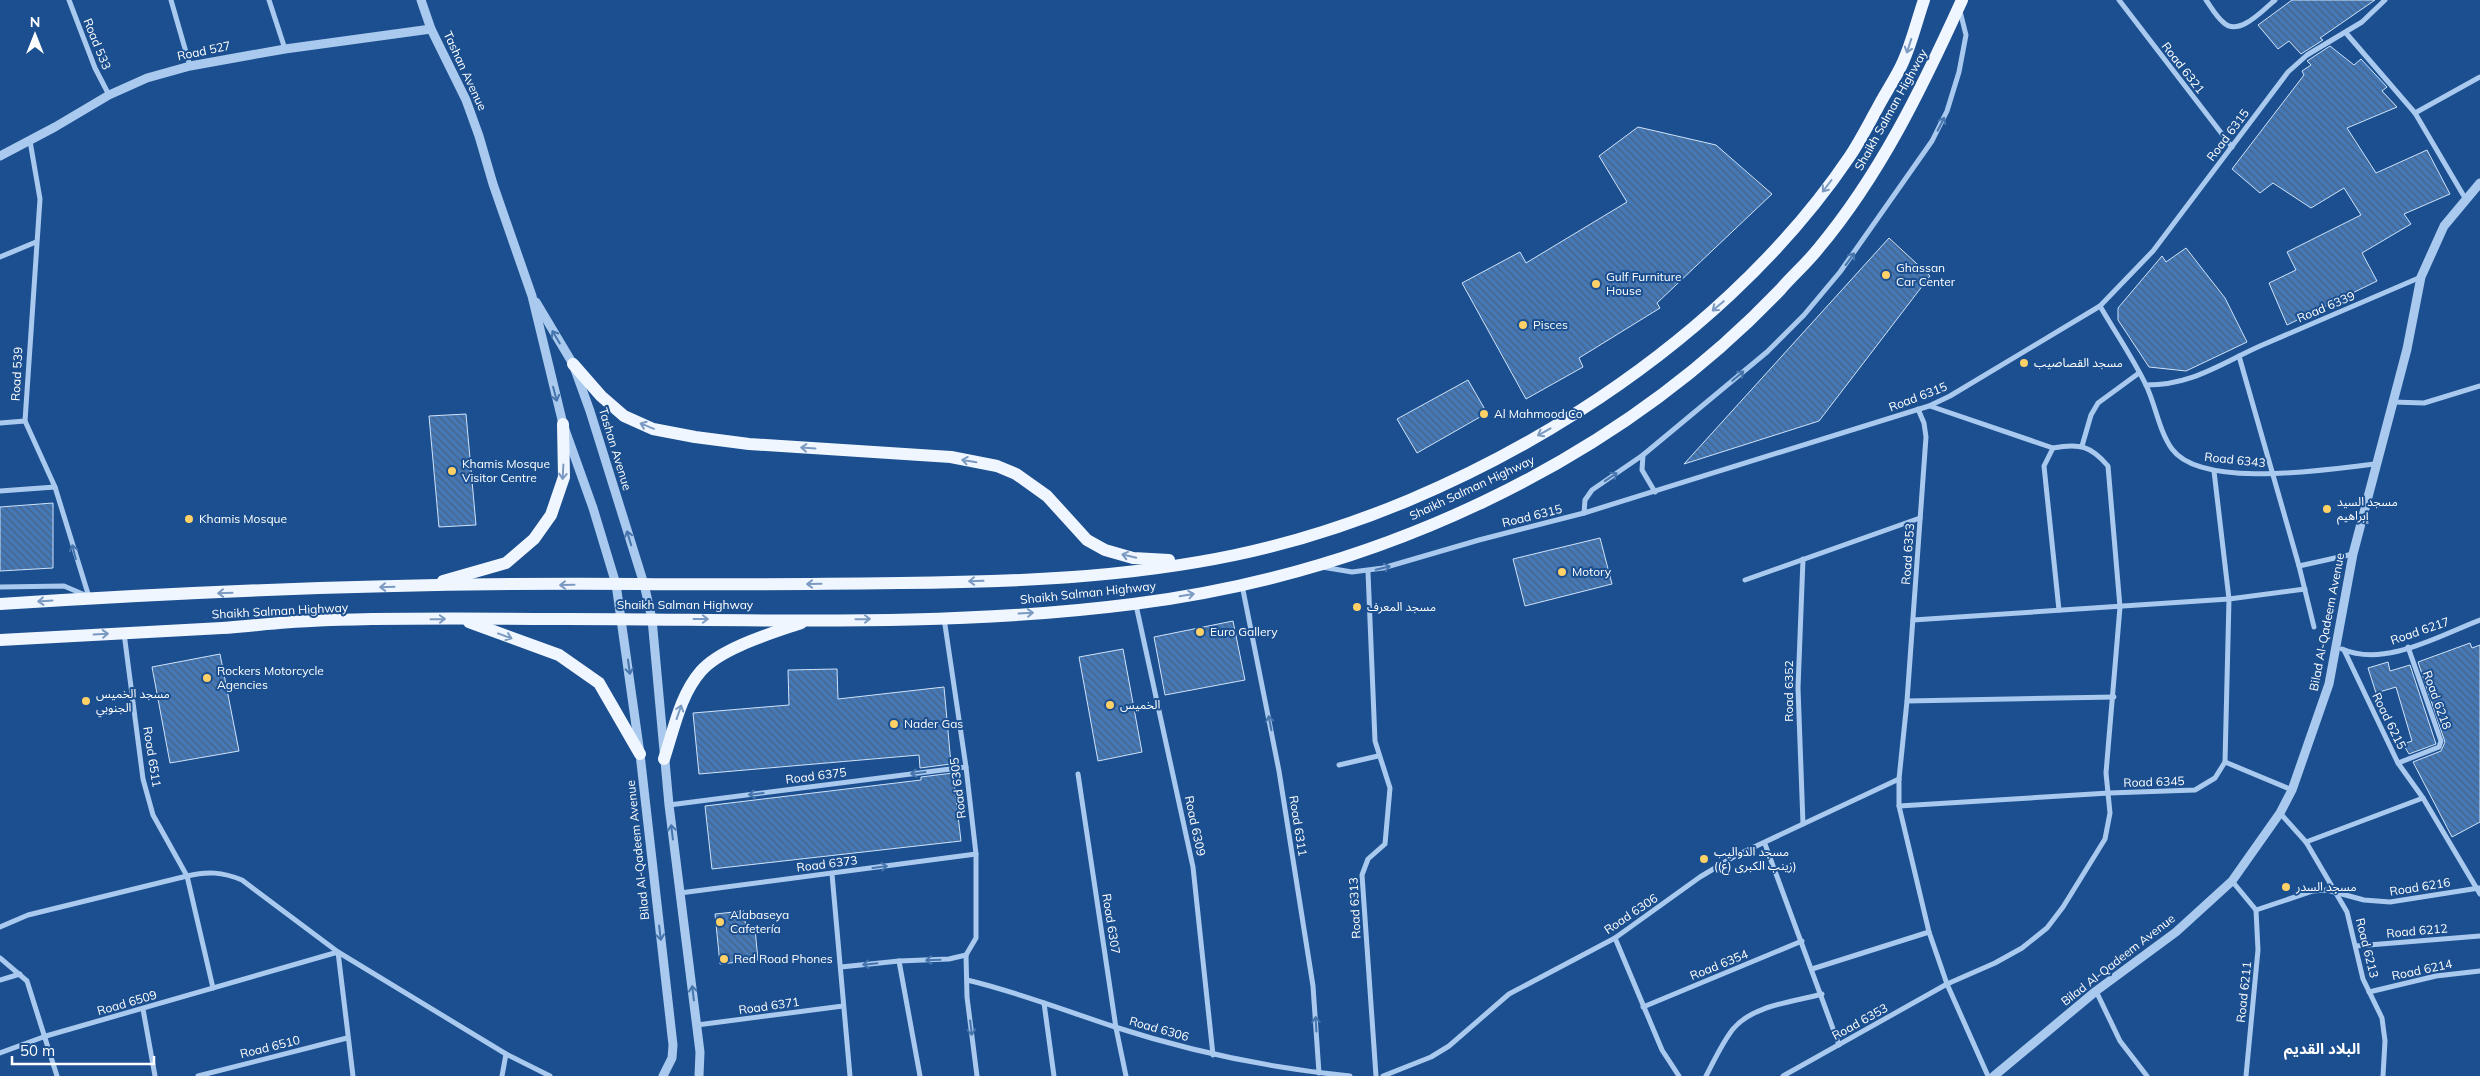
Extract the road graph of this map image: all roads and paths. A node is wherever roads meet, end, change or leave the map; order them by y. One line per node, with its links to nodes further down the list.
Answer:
1 (69, 0): 16 (street, Road 533)
2 (170, 0): 14 (street)
3 (269, 0): 13 (street)
4 (421, 0): 11 (street, Tashan Avenue)
5 (1924, 0): 52 (main road, Shaikh Salman Highway, one-way to 52)
6 (2119, 0): 19 (street, Road 6321)
7 (2206, 0): 8 (street)
8 (2275, 0)
9 (2385, 0): 12 (street, Road 6315)
10 (1960, 4): 41 (street, one-way to 10); 53 (main road, Shaikh Salman Highway)
11 (431, 28): 13 (street, Road 527); 26 (street, Tashan Avenue)
12 (2346, 33): 17 (street); 19 (street, Road 6315)
13 (285, 49): 14 (street, Road 527)
14 (190, 66): 16 (street, Road 527)
15 (2480, 77): 17 (street)
16 (109, 95): 18 (street, Road 527)
17 (2415, 112): 22 (street)
18 (30, 141): 20 (street, Road 527); 23 (street, Road 539)
19 (2232, 147): 27 (street, Road 6315)
20 (0, 156)
21 (2480, 183): 22 (street, Bilad Al-Qadeem Avenue)
22 (2465, 198): 25 (street, Bilad Al-Qadeem Avenue)
23 (36, 242): 24 (street); 36 (street, Road 539)
24 (0, 257)
25 (2421, 277): 28 (street, Road 6339); 33 (street, Bilad Al-Qadeem Avenue)
26 (532, 296): 29 (street, Tashan Avenue, one-way to 26); 38 (street, Tashan Avenue, one-way to 38)
27 (2100, 306): 30 (street, Road 6343); 34 (street, Road 6315)
28 (2238, 356): 31 (street, Road 6339); 44 (street)
29 (573, 364): 52 (main road, one-way to 29); 58 (street, Tashan Avenue, one-way to 29)
30 (2139, 373): 31 (street, Road 6343); 39 (street)
31 (2146, 385): 43 (street, Road 6343)
32 (2480, 386): 33 (street)
33 (2393, 402): 42 (street, Bilad Al-Qadeem Avenue)
34 (1929, 406): 35 (street, Road 6315); 40 (street)
35 (1918, 409): 47 (street, Road 6315); 49 (street, Road 6353)
36 (25, 421): 37 (street); 45 (street, Road 539)
37 (0, 423)
38 (563, 424): 57 (street, Tashan Avenue); 60 (main road, one-way to 60)
39 (2082, 446): 40 (street); 67 (street)
40 (2053, 448): 68 (street)
41 (1643, 455): 47 (street); 48 (street, one-way to 41)
42 (2375, 464): 44 (street); 50 (street, Bilad Al-Qadeem Avenue)
43 (2214, 471): 44 (street, Road 6343); 64 (street)
44 (2273, 474): 54 (street, Road 6343)
45 (55, 487): 46 (street); 63 (street, Road 539, one-way to 45)
46 (0, 491)
47 (1655, 492): 48 (street, Road 6315)
48 (1584, 513): 55 (street, Road 6315, one-way to 48)
49 (1920, 518): 51 (street); 74 (street, Road 6353)
50 (2353, 554): 54 (street); 80 (street, Bilad Al-Qadeem Avenue)
51 (1803, 559): 56 (street); 98 (street, Road 6352)
52 (1195, 562): 58 (main road, Shaikh Salman Highway, one-way to 58)
53 (1318, 566): 55 (street, Road 6315); 59 (main road, Shaikh Salman Highway)
54 (2299, 566): 62 (street, Road 6343)
55 (1368, 572): 84 (street, Road 6313)
56 (1745, 580)
57 (616, 584): 58 (main road, Shaikh Salman Highway); 60 (main road, Shaikh Salman Highway, one-way to 60); 71 (street, Tashan Avenue)
58 (644, 584): 72 (street, Tashan Avenue)
59 (1242, 584): 66 (main road, Shaikh Salman Highway, one-way to 59); 143 (street, Road 6311, one-way to 59)
60 (422, 586): 63 (main road, Shaikh Salman Highway, one-way to 63)
61 (0, 587): 63 (street)
62 (2305, 589): 64 (street); 76 (street, Road 6343)
63 (90, 598): 65 (main road, Shaikh Salman Highway, one-way to 65)
64 (2229, 599): 67 (street); 86 (street)
65 (0, 604)
66 (1135, 604): 69 (main road, Shaikh Salman Highway, one-way to 66); 142 (street, Road 6309)
67 (2120, 607): 68 (street); 81 (street)
68 (2059, 610): 74 (street)
69 (944, 617): 73 (main road, Shaikh Salman Highway, one-way to 69); 89 (street, Road 6305)
70 (459, 619): 71 (main road, Shaikh Salman Highway); 77 (main road, Shaikh Salman Highway, one-way to 70); 83 (main road, one-way to 83)
71 (622, 619): 72 (main road, Shaikh Salman Highway); 83 (street, Bilad Al-Qadeem Avenue, one-way to 83)
72 (652, 619): 73 (main road, Shaikh Salman Highway, one-way to 73); 85 (street)
73 (810, 619): 85 (main road, one-way to 73)
74 (1913, 620): 82 (street, Road 6353)
75 (2480, 620): 79 (street, Road 6217)
76 (2314, 628)
77 (124, 633): 78 (main road, Shaikh Salman Highway, one-way to 77); 103 (street, Road 6511)
78 (0, 640)
79 (2408, 647): 80 (street, Road 6217); 87 (street, Road 6218)
80 (2341, 648): 87 (street, Road 6215); 92 (street, Bilad Al-Qadeem Avenue)
81 (2114, 697): 82 (street); 93 (street)
82 (1907, 701): 91 (street, Road 6353)
83 (640, 754): 150 (street, Bilad Al-Qadeem Avenue, one-way to 150)
84 (1378, 756): 88 (street); 158 (street, Road 6313)
85 (664, 759): 95 (street)
86 (2225, 762): 92 (street); 93 (street, Road 6345)
87 (2398, 763): 94 (street, Road 6215)
88 (1338, 765)
89 (966, 767): 95 (street, Road 6375, one-way to 95); 101 (street, Road 6305)
90 (1078, 774): 136 (street, Road 6307)
91 (1899, 779): 96 (street, Road 6353); 98 (street, Road 6306)
92 (2292, 790): 97 (street, Bilad Al-Qadeem Avenue)
93 (2109, 793): 96 (street, Road 6345); 126 (street)
94 (2423, 798): 99 (street); 105 (street, Road 6215)
95 (669, 805): 106 (street, one-way to 95)
96 (1899, 806): 111 (street, Road 6353)
97 (2280, 812): 99 (street, Road 6213); 104 (street, Bilad Al-Qadeem Avenue)
98 (1803, 824): 100 (street, Road 6306)
99 (2306, 842): 107 (street, Road 6213)
100 (1765, 844): 113 (street, Road 6306); 114 (street)
101 (976, 854): 102 (street, Road 6373, one-way to 101); 117 (street, Road 6305)
102 (832, 874): 106 (street, Road 6373); 120 (street)
103 (187, 876): 110 (street); 116 (street); 127 (street)
104 (2232, 881): 109 (street); 128 (street, Bilad Al-Qadeem Avenue)
105 (2478, 888): 107 (street, Road 6216); 108 (street, Road 6215)
106 (680, 893): 135 (street, one-way to 106)
107 (2339, 894): 109 (street, Road 6216); 115 (street, Road 6213)
108 (2480, 894)
109 (2256, 910): 166 (street, Road 6211)
110 (0, 927)
111 (1929, 932): 121 (street); 126 (street, Road 6353)
112 (2480, 936): 115 (street, Road 6212)
113 (1615, 938): 133 (street); 159 (street, Road 6306)
114 (1802, 941): 121 (street); 133 (street, Road 6354)
115 (2356, 946): 129 (street, Road 6213)
116 (338, 952): 127 (street, Road 6509); 138 (street); 141 (street)
117 (966, 955): 119 (street, one-way to 119); 125 (street)
118 (0, 958): 123 (street)
119 (899, 961): 120 (street, one-way to 120); 153 (street)
120 (841, 967): 132 (street)
121 (1812, 970): 130 (street)
122 (2480, 971): 129 (street, Road 6214)
123 (20, 974): 124 (street); 137 (street)
124 (0, 980)
125 (966, 980): 131 (street, Road 6306); 154 (street, one-way to 154)
126 (1947, 984): 139 (street, Road 6353); 163 (street, Road 6353)
127 (213, 988): 134 (street, Road 6509)
128 (2096, 991): 164 (street, Bilad Al-Qadeem Avenue); 165 (street)
129 (2369, 992): 167 (street, Road 6213)
130 (1822, 994): 139 (street); 161 (street)
131 (1044, 1003): 136 (street, Road 6306); 155 (street)
132 (843, 1006): 135 (street, Road 6371); 152 (street)
133 (1643, 1007): 160 (street)
134 (143, 1009): 137 (street, Road 6509); 145 (street)
135 (697, 1025): 151 (street)
136 (1116, 1028): 142 (street, Road 6306); 156 (street, Road 6307)
137 (46, 1036): 140 (street); 144 (street)
138 (347, 1038): 146 (street, Road 6510); 147 (street)
139 (1839, 1045): 162 (street, Road 6353)
140 (0, 1053)
141 (506, 1054): 148 (street); 149 (street)
142 (1214, 1055): 143 (street, Road 6306)
143 (1319, 1073): 157 (street, Road 6306)
144 (57, 1076)
145 (155, 1076)
146 (198, 1076)
147 (353, 1076)
148 (502, 1076)
149 (550, 1076)
150 (663, 1076)
151 (699, 1076)
152 (850, 1076)
153 (920, 1076)
154 (976, 1076)
155 (1054, 1076)
156 (1126, 1076)
157 (1350, 1076)
158 (1376, 1076)
159 (1383, 1076)
160 (1679, 1076)
161 (1706, 1076)
162 (1783, 1076)
163 (1988, 1076)
164 (1994, 1076)
165 (2147, 1076)
166 (2246, 1076)
167 (2383, 1076)

